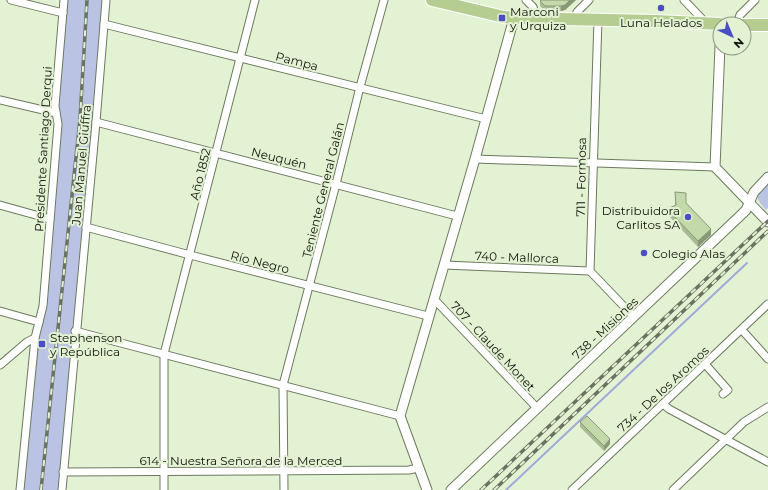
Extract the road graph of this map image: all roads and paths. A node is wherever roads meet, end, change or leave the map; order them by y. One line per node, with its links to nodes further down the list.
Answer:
1 (12, 0): 11 (street)
2 (64, 0): 11 (street, Presidente Santiago Derqui)
3 (106, 0): 19 (street, Juan Manuel Giuffra)
4 (255, 0): 23 (street, Año 1852)
5 (384, 0): 24 (street, Teniente General Galán)
6 (432, 0): 13 (main road)
7 (526, 0): 14 (street)
8 (589, 0): 15 (street)
9 (684, 0): 17 (street)
10 (755, 0): 12 (street)
11 (62, 13): 26 (street, Presidente Santiago Derqui)
12 (739, 16)
13 (514, 18): 14 (main road); 27 (street)
14 (537, 19): 15 (main road)
15 (575, 19): 16 (main road)
16 (598, 19): 17 (main road); 31 (street, 711 - Formosa)
17 (706, 23): 18 (main road)
18 (712, 23)
19 (104, 24): 23 (street, Pampa); 28 (street, Juan Manuel Giuffra)
20 (752, 25): 21 (main road)
21 (768, 25)
22 (720, 56): 32 (street)
23 (240, 58): 24 (street, Pampa); 29 (street, Año 1852)
24 (360, 87): 27 (street, Pampa); 34 (street, Teniente General Galán)
25 (0, 100): 26 (street)
26 (56, 113): 38 (street, Presidente Santiago Derqui)
27 (486, 119): 30 (street)
28 (96, 122): 29 (street, Neuquén); 40 (street, Juan Manuel Giuffra)
29 (216, 154): 34 (street, Neuquén); 41 (street, Año 1852)
30 (475, 159): 31 (street); 37 (street)
31 (592, 162): 32 (street); 43 (street, 711 - Formosa)
32 (715, 167): 35 (street)
33 (768, 177): 35 (street, 738 - Misiones)
34 (336, 184): 37 (street, Neuquén); 44 (street, Teniente General Galán)
35 (750, 203): 39 (street); 49 (street, 738 - Misiones)
36 (0, 205): 38 (street)
37 (457, 216): 42 (street)
38 (50, 219): 50 (street, Presidente Santiago Derqui)
39 (768, 222)
40 (86, 227): 41 (street, Río Negro); 52 (street, Juan Manuel Giuffra)
41 (190, 255): 44 (street, Río Negro); 54 (street, Año 1852)
42 (444, 265): 43 (street, 740 - Mallorca); 45 (street)
43 (590, 271): 49 (street)
44 (310, 285): 48 (street, Río Negro); 58 (street, Teniente General Galán)
45 (434, 298): 48 (street); 62 (street, 707 - Claude Monet)
46 (768, 304): 51 (street, 734 - De los Aromos)
47 (0, 311): 50 (street)
48 (428, 316): 63 (street)
49 (634, 317): 62 (street, 738 - Misiones)
50 (40, 322): 53 (street, Presidente Santiago Derqui)
51 (742, 330): 55 (street); 56 (street, 734 - De los Aromos)
52 (76, 331): 54 (street); 69 (street, Juan Manuel Giuffra)
53 (35, 338): 57 (street); 70 (street, Presidente Santiago Derqui)
54 (164, 354): 58 (street); 68 (street, Año 1852)
55 (768, 359)
56 (705, 364): 59 (street); 60 (street, 734 - De los Aromos)
57 (0, 365)
58 (283, 385): 63 (street); 67 (street, Teniente General Galán)
59 (723, 394)
60 (663, 404): 64 (street); 76 (street, 734 - De los Aromos)
61 (768, 407): 64 (street)
62 (537, 408): 75 (street, 738 - Misiones)
63 (400, 416): 66 (street)
64 (726, 439): 65 (street); 77 (street)
65 (768, 462)
66 (418, 468): 67 (street, 614 - Nuestra Señora de la Merced); 74 (street)
67 (284, 470): 68 (street, 614 - Nuestra Señora de la Merced); 73 (street, Teniente General Galán)
68 (164, 471): 69 (street, 614 - Nuestra Señora de la Merced); 72 (street, Año 1852)
69 (63, 472): 71 (street, Juan Manuel Giuffra)
70 (20, 490)
71 (62, 490)
72 (164, 490)
73 (284, 490)
74 (427, 490)
75 (450, 490)
76 (572, 490)
77 (673, 490)

